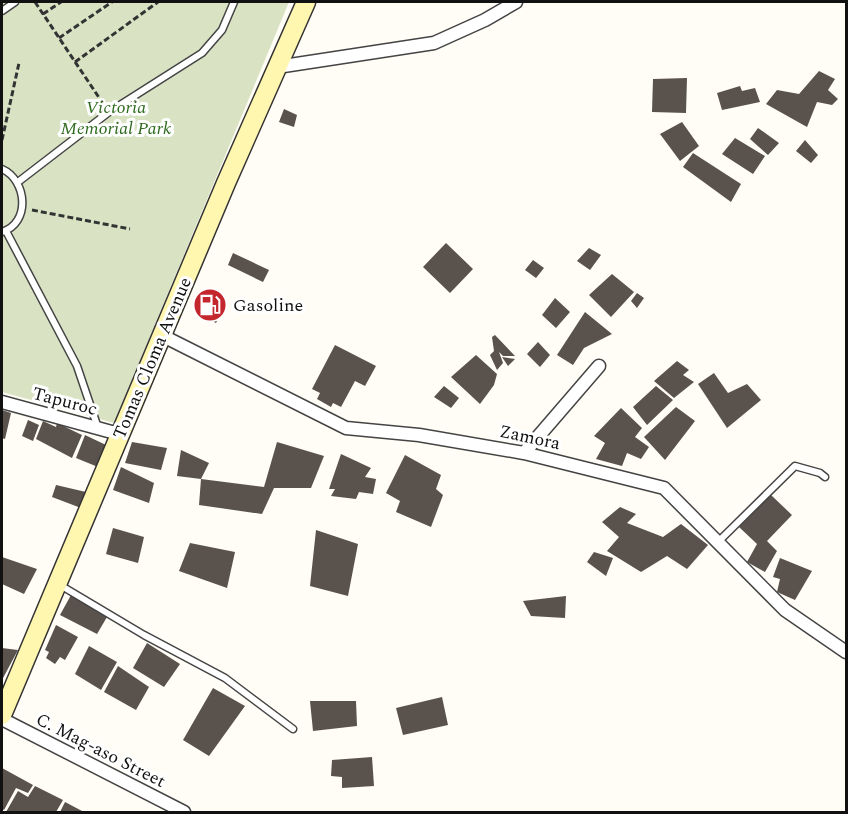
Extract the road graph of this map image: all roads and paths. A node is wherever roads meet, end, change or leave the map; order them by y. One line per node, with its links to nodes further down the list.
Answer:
1 (15, 2): 9 (lane)
2 (35, 2): 10 (path)
3 (61, 2): 10 (path)
4 (112, 2): 11 (path)
5 (158, 2): 12 (path)
6 (234, 2): 15 (lane)
7 (306, 2): 14 (main road, Tomas Cloma Avenue)
8 (516, 2): 14 (street)
9 (2, 11)
10 (43, 14): 11 (path)
11 (59, 38): 12 (path)
12 (75, 62): 15 (path)
13 (19, 63): 16 (path)
14 (277, 67): 22 (main road, Tomas Cloma Avenue)
15 (109, 112): 18 (lane)
16 (2, 140)
17 (2, 169): 18 (lane)
18 (18, 182): 19 (lane)
19 (22, 208): 20 (path); 21 (lane)
20 (130, 229)
21 (4, 231): 25 (lane)
22 (163, 336): 26 (main road, Tomas Cloma Avenue); 27 (street, Zamora)
23 (599, 366): 27 (street)
24 (2, 402): 25 (street, Tapuroc)
25 (99, 428): 26 (street, Tapuroc)
26 (119, 434): 30 (main road, Tomas Cloma Avenue)
27 (524, 453): 29 (street, Zamora)
28 (825, 477): 29 (lane)
29 (717, 542): 31 (street, Zamora)
30 (57, 583): 32 (main road, Tomas Cloma Avenue); 33 (lane)
31 (846, 652)
32 (2, 717): 34 (street, C. Mag-aso Street)
33 (293, 729)
34 (184, 813)

